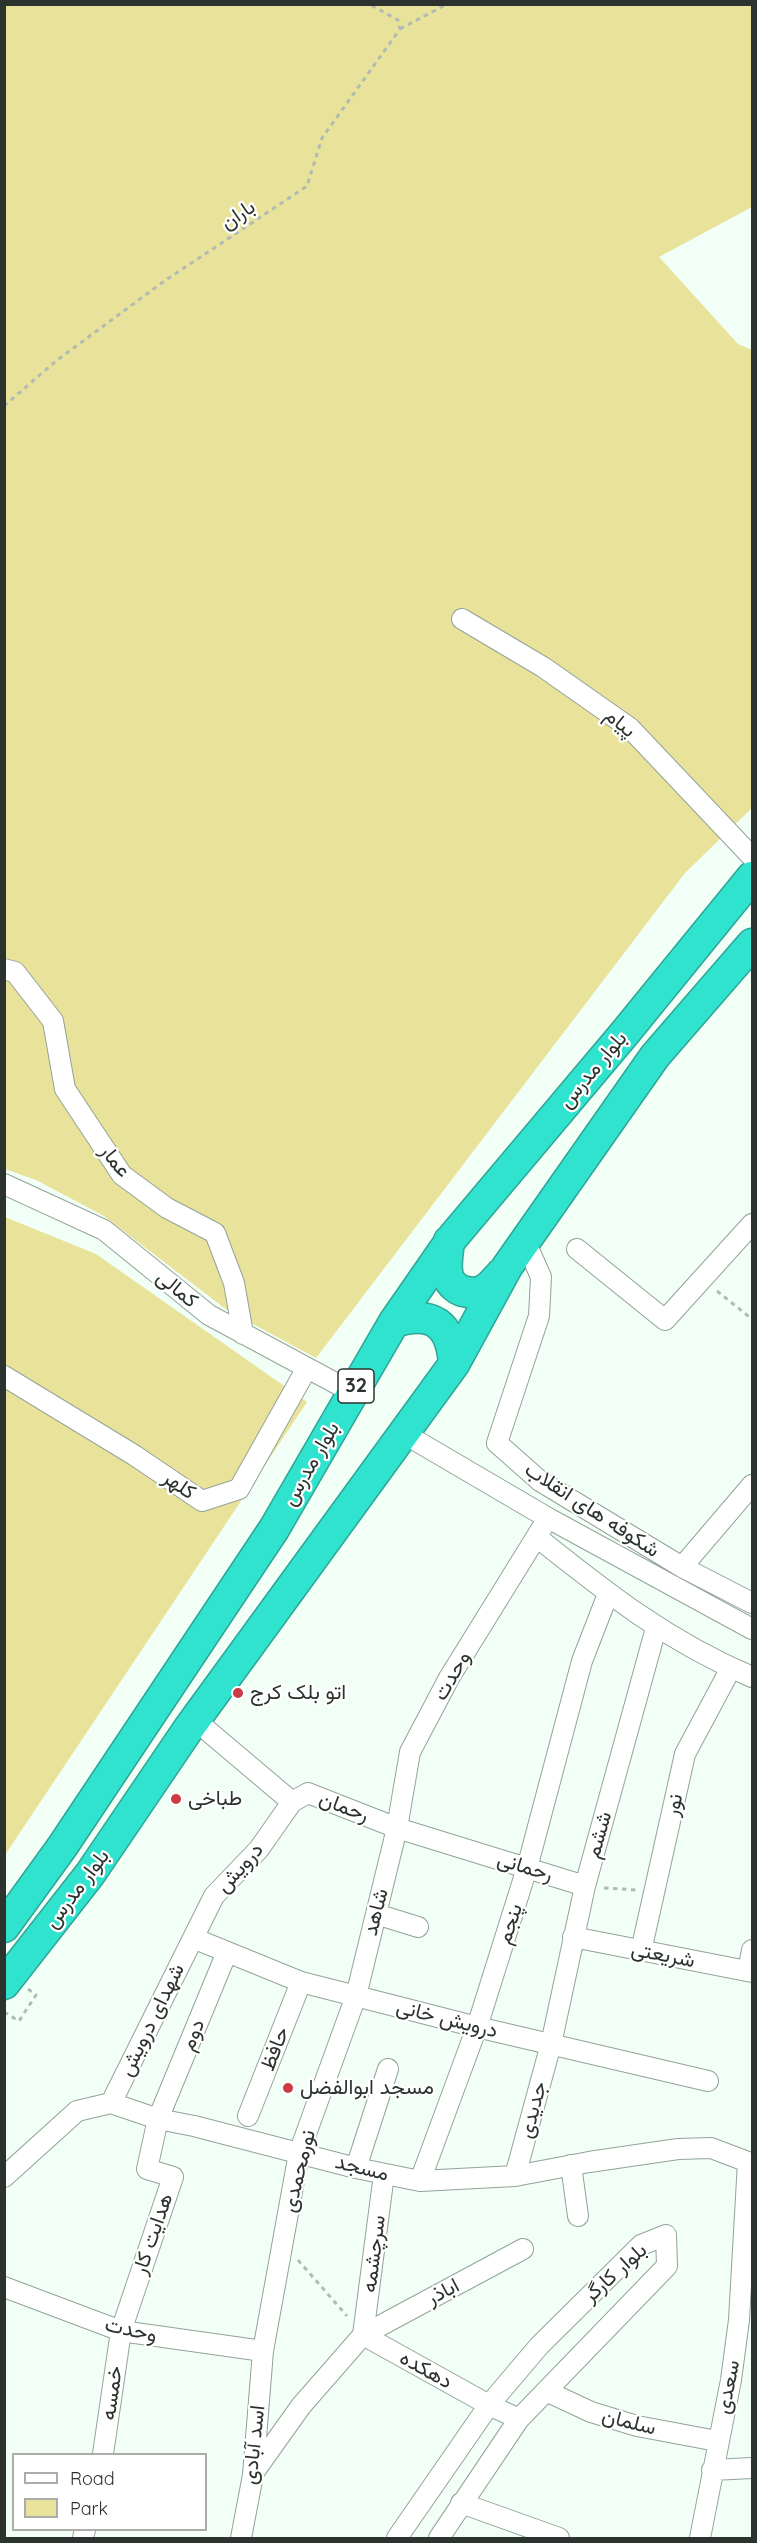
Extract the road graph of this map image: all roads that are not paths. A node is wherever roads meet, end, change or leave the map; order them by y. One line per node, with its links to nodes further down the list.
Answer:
1 (462, 619): 2 (street, پیام)
2 (753, 857)
3 (753, 877): 9 (highway, بلوار مدرس / 32)
4 (753, 944): 8 (highway, بلوار مدرس)
5 (4, 969): 13 (street, عمار)
6 (4, 1184): 13 (street, کمالی)
7 (753, 1224): 10 (street)
8 (525, 1240): 11 (highway, بلوار مدرس); 22 (street, شکوفه های انقلاب)
9 (450, 1241): 11 (highway); 12 (highway, بلوار مدرس / 32)
10 (577, 1250)
11 (507, 1268): 14 (highway, بلوار مدرس)
12 (394, 1322): 14 (highway); 17 (highway, بلوار مدرس / 32)
13 (243, 1334): 15 (street, کمالی)
14 (454, 1364): 18 (highway, بلوار مدرس)
15 (307, 1368): 16 (street, کلهر); 17 (street, کمالی)
16 (4, 1376)
17 (352, 1392): 35 (highway, بلوار مدرس / 32)
18 (403, 1433): 20 (street, شکوفه های انقلاب); 29 (highway, بلوار مدرس)
19 (753, 1485): 22 (street)
20 (548, 1518): 21 (street, شکوفه های انقلاب); 26 (street, شکوفه های انقلاب)
21 (538, 1538): 23 (street); 31 (street, وحدت)
22 (682, 1567): 24 (street, شکوفه های انقلاب)
23 (608, 1594): 25 (street); 32 (street, پنجم)
24 (753, 1603)
25 (656, 1628): 27 (street); 33 (street, ششم)
26 (753, 1629)
27 (731, 1668): 28 (street); 40 (street, نور)
28 (753, 1677)
29 (195, 1720): 30 (street); 44 (highway, بلوار مدرس)
30 (292, 1802): 31 (street, رحمان); 38 (street, درویش)
31 (398, 1828): 32 (street, رحمانی); 34 (street, شاهد)
32 (528, 1868): 33 (street, رحمانی); 46 (street, پنجم)
33 (585, 1886): 37 (street, ششم)
34 (376, 1914): 36 (street); 45 (street, شاهد)
35 (4, 1927)
36 (418, 1927)
37 (573, 1937): 40 (street, شریعتی); 47 (street, ششم)
38 (193, 1938): 41 (street, درویش خانی); 50 (street, شهدای درویش)
39 (753, 1950): 42 (street)
40 (641, 1951): 42 (street, شریعتی)
41 (227, 1952): 43 (street, درویش خانی); 52 (street, دوم)
42 (750, 1972)
43 (301, 1982): 45 (street, درویش خانی); 51 (street, حافظ)
44 (4, 1984)
45 (356, 1996): 46 (street, درویش خانی); 53 (street, نورمحمدی)
46 (477, 2027): 47 (street, درویش خانی); 60 (street, پنجم)
47 (551, 2044): 49 (street, درویش خانی); 59 (street, جدیدی)
48 (388, 2069): 56 (street)
49 (708, 2081)
50 (111, 2103): 52 (street, مسجد); 58 (street)
51 (248, 2116)
52 (158, 2119): 53 (street, مسجد); 65 (street, هدایت کار)
53 (299, 2153): 56 (street, مسجد); 67 (street, نورمحمدی)
54 (748, 2162): 55 (street, مسجد); 62 (street, سعدی)
55 (571, 2165): 59 (street, مسجد); 61 (street)
56 (356, 2168): 57 (street, مسجد)
57 (384, 2174): 60 (street, مسجد); 66 (street, سرچشمه)
58 (4, 2176)
59 (515, 2176): 60 (street, مسجد)
60 (420, 2181)
61 (578, 2216)
62 (748, 2222): 71 (street, سعدی)
63 (523, 2249): 66 (street, اباذر)
64 (4, 2287): 65 (street, وحدت)
65 (121, 2331): 67 (street, وحدت); 72 (street, خمسه)
66 (363, 2335): 69 (street, دهکده); 75 (street)
67 (263, 2351): 75 (street, اسد آبادی)
68 (546, 2391): 69 (street, بلوار کارگر); 70 (street, بلوار کارگر); 71 (street, سلمان)
69 (489, 2405): 70 (street, دهکده); 78 (street, بلوار کارگر)
70 (519, 2419): 76 (street, بلوار کارگر)
71 (717, 2441): 74 (street, سعدی)
72 (102, 2453)
73 (753, 2468): 74 (street)
74 (712, 2470): 81 (street, سعدی)
75 (253, 2475): 77 (street, اسد آبادی)
76 (461, 2503): 79 (street, بلوار کارگر); 80 (street)
77 (241, 2538)
78 (397, 2538)
79 (439, 2538)
80 (554, 2538)
81 (700, 2538)

